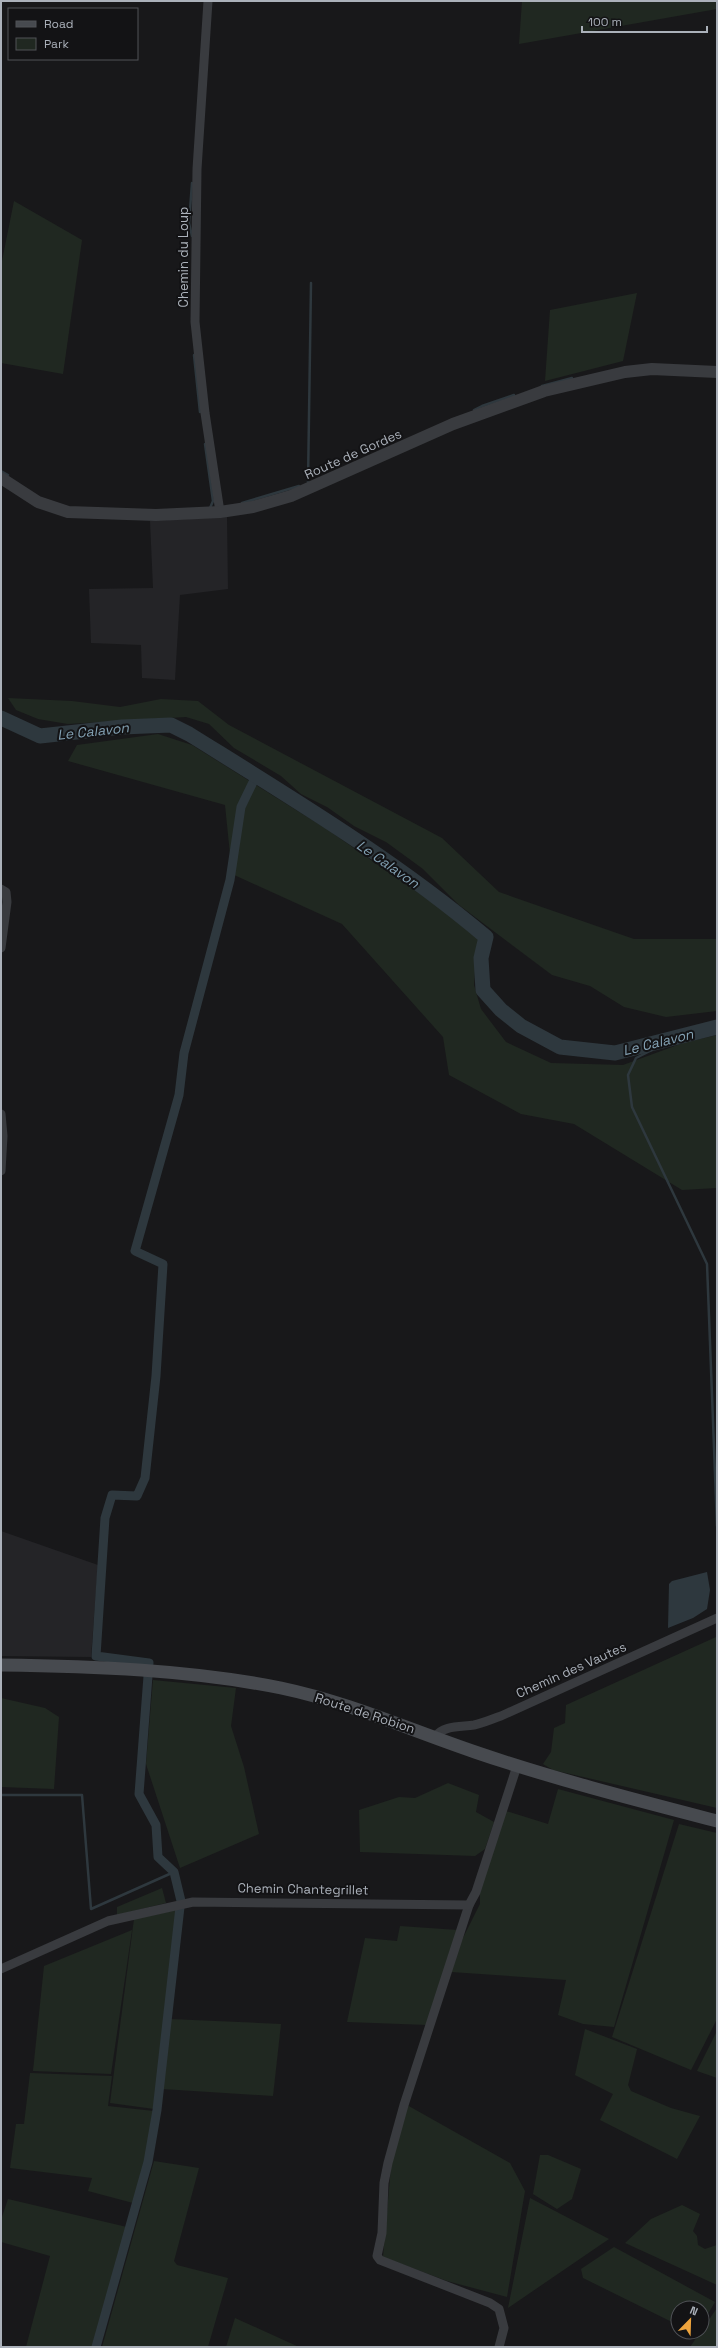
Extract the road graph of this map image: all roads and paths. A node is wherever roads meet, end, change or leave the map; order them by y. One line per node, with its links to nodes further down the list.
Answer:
1 (208, 1): 4 (street, Chemin du Loup)
2 (717, 372): 4 (street, Route de Gordes)
3 (1, 478): 4 (street, Route de Gordes)
4 (220, 512)
5 (1, 889): 6 (street)
6 (1, 948)
7 (1, 1114): 8 (street)
8 (1, 1171)
9 (717, 1618): 11 (street, Chemin des Vautes)
10 (1, 1665): 11 (main road, Route de Robion)
11 (435, 1737): 12 (main road, Route de Robion)
12 (517, 1766): 13 (main road, Route de Robion); 14 (street)
13 (717, 1821)
14 (470, 1905): 15 (street, Chemin Chantegrillet); 16 (street)
15 (1, 1969)
16 (499, 2347)

